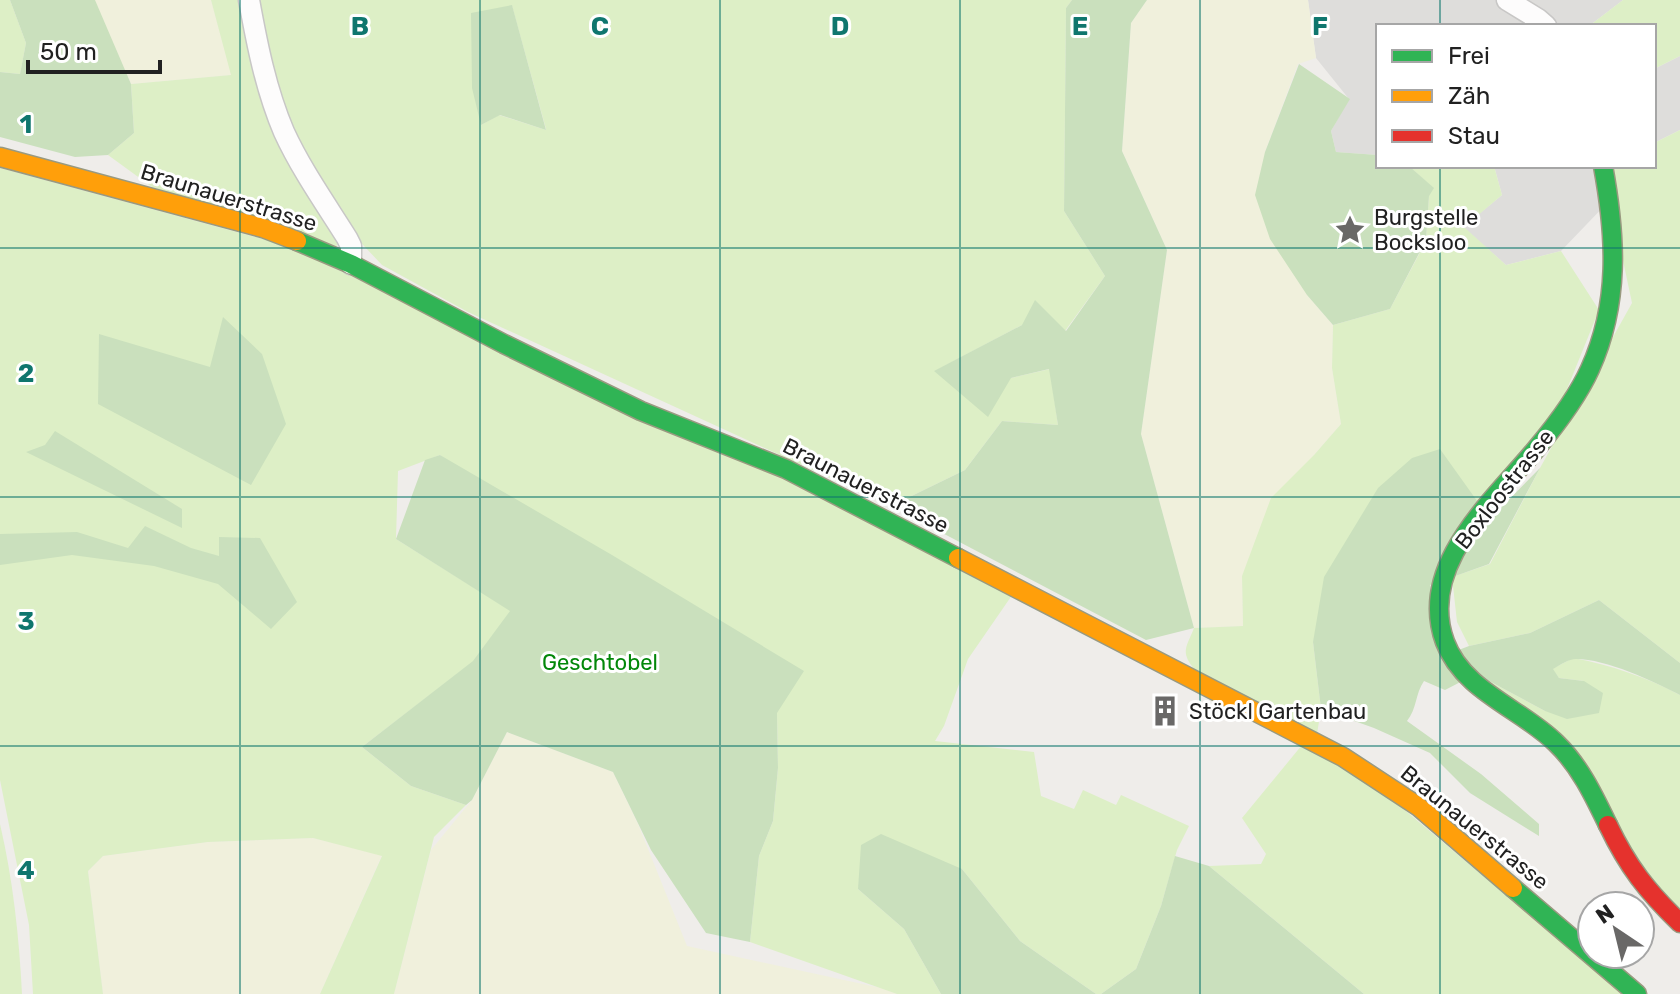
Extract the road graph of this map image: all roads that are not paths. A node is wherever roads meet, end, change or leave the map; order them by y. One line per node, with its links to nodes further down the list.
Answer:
1 (249, 0): 6 (street)
2 (1507, 0): 3 (street)
3 (1543, 24)
4 (0, 157): 6 (street, Braunauerstrasse)
5 (1603, 168): 7 (street, Boxloostrasse)
6 (351, 264): 8 (street, Braunauerstrasse)
7 (1680, 923)
8 (1637, 994)

